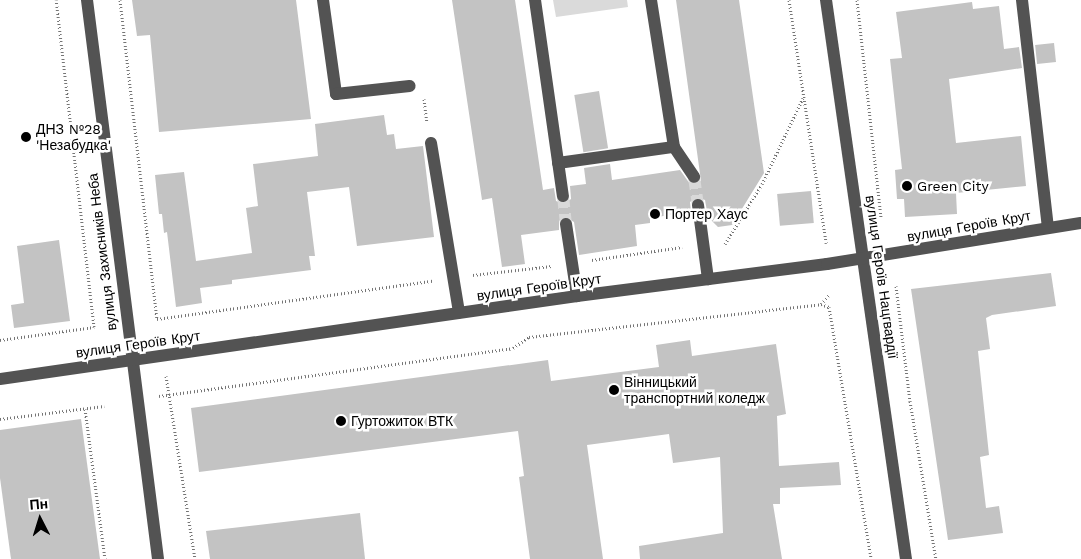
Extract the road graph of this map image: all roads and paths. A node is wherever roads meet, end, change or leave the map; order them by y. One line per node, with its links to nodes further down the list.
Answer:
1 (56, 0): 34 (path)
2 (87, 0): 35 (street, вулиця Захисників Неба)
3 (120, 0): 27 (path)
4 (323, 0): 11 (street)
5 (535, 0): 15 (street)
6 (651, 0): 14 (street)
7 (789, 0): 12 (path)
8 (826, 0): 25 (street, вулиця Героїв Нацгвардії)
9 (857, 0): 19 (path)
10 (1022, 0): 22 (street)
11 (410, 86): 13 (path)
12 (803, 98): 23 (path); 24 (path)
13 (430, 143): 27 (street)
14 (674, 147): 15 (street); 16 (street)
15 (558, 163): 17 (street)
16 (694, 177)
17 (563, 196)
18 (698, 205): 23 (street)
19 (881, 219)
20 (1081, 223): 22 (street, вулиця Героїв Крут)
21 (566, 224): 26 (street)
22 (1048, 227): 25 (street, вулиця Героїв Крут)
23 (704, 244): 26 (path); 28 (street)
24 (818, 244)
25 (864, 258): 28 (street, вулиця Героїв Крут); 47 (street, вулиця Героїв Нацгвардії)
26 (573, 263): 27 (path); 31 (street)
27 (453, 278): 33 (street)
28 (708, 279): 31 (street, вулиця Героїв Крут)
29 (896, 286): 48 (path)
30 (830, 294): 32 (path)
31 (577, 296): 33 (street, вулиця Героїв Крут)
32 (820, 304): 38 (path); 46 (path)
33 (459, 313): 35 (street, вулиця Героїв Крут)
34 (0, 340)
35 (130, 360): 37 (street, вулиця Героїв Крут); 44 (street, вулиця Захисників Неба)
36 (165, 371): 38 (path)
37 (0, 379)
38 (171, 394): 39 (path); 45 (path)
39 (156, 396)
40 (104, 406): 41 (path)
41 (85, 409): 42 (path); 43 (path)
42 (0, 419)
43 (105, 559)
44 (158, 559)
45 (195, 559)
46 (871, 559)
47 (906, 559)
48 (936, 559)

